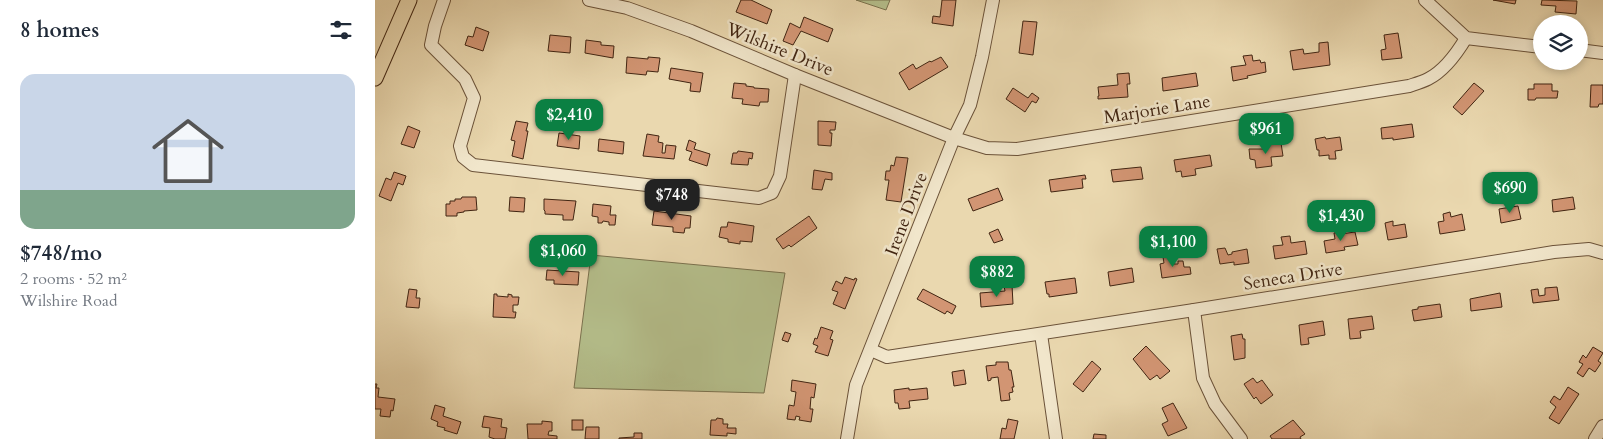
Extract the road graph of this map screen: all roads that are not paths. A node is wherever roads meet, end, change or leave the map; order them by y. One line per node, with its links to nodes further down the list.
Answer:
1 (409, 0): 11 (main road)
2 (444, 0): 10 (street)
3 (589, 0): 10 (street, Wilshire Drive)
4 (993, 0): 12 (street, Irene Drive)
5 (1425, 0): 6 (street)
6 (1466, 38): 7 (street); 12 (street, Marjorie Lane)
7 (1533, 45)
8 (1588, 51): 9 (street)
9 (1603, 53)
10 (795, 75): 12 (street, Wilshire Drive)
11 (375, 78)
12 (954, 138): 16 (street, Irene Drive)
13 (1603, 252): 14 (street, Seneca Drive)
14 (1194, 310): 15 (street, Seneca Drive); 20 (street)
15 (1041, 334): 16 (street, Seneca Drive); 19 (street)
16 (871, 350): 18 (street, Irene Drive)
17 (1603, 426): 21 (street)
18 (847, 439)
19 (1056, 439)
20 (1241, 439)
21 (1595, 439)

